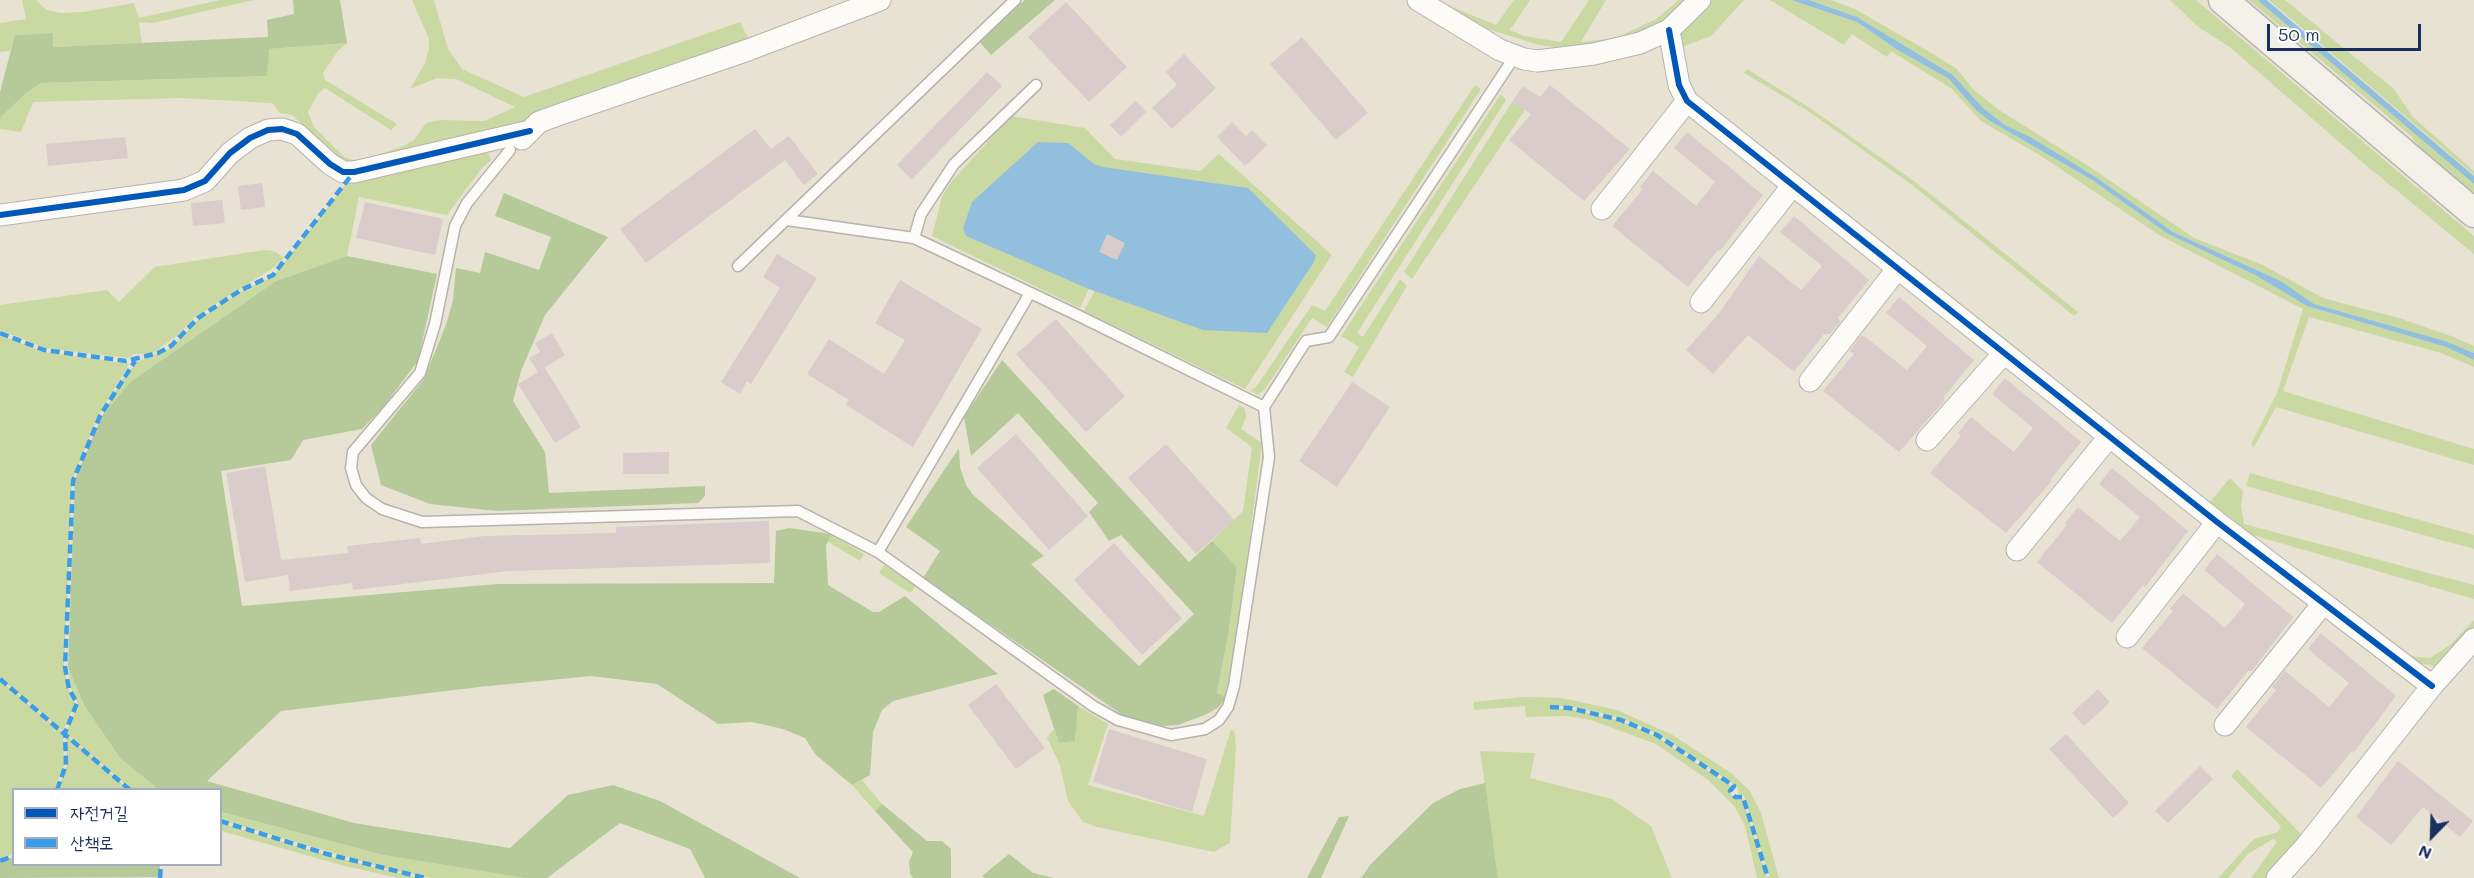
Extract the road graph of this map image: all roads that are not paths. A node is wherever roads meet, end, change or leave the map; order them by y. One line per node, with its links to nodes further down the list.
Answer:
1 (880, 0): 10 (street)
2 (1015, 0): 16 (lane)
3 (1418, 0): 7 (street)
4 (1700, 0): 6 (street)
5 (2223, 0): 14 (main road)
6 (1669, 30): 7 (street); 9 (street)
7 (1515, 56): 24 (lane)
8 (1036, 85): 17 (lane)
9 (1687, 101): 12 (street); 13 (street)
10 (530, 131): 11 (street); 15 (street)
11 (510, 150): 29 (lane)
12 (1793, 185): 19 (street); 21 (street)
13 (1602, 209)
14 (2474, 213)
15 (0, 215)
16 (788, 220): 17 (lane); 18 (lane)
17 (914, 238): 20 (lane)
18 (738, 266)
19 (1898, 268): 22 (street); 23 (street)
20 (1029, 293): 24 (lane); 29 (lane)
21 (1701, 302)
22 (2004, 353): 25 (street); 26 (street)
23 (1810, 381)
24 (1264, 407): 29 (lane)
25 (2109, 437): 27 (street); 28 (street)
26 (1927, 440)
27 (2217, 522): 30 (street); 31 (street)
28 (2017, 550)
29 (878, 552)
30 (2322, 605): 33 (street); 34 (street)
31 (2127, 637)
32 (2471, 648): 33 (street)
33 (2432, 686): 35 (street)
34 (2225, 725)
35 (2277, 878)

